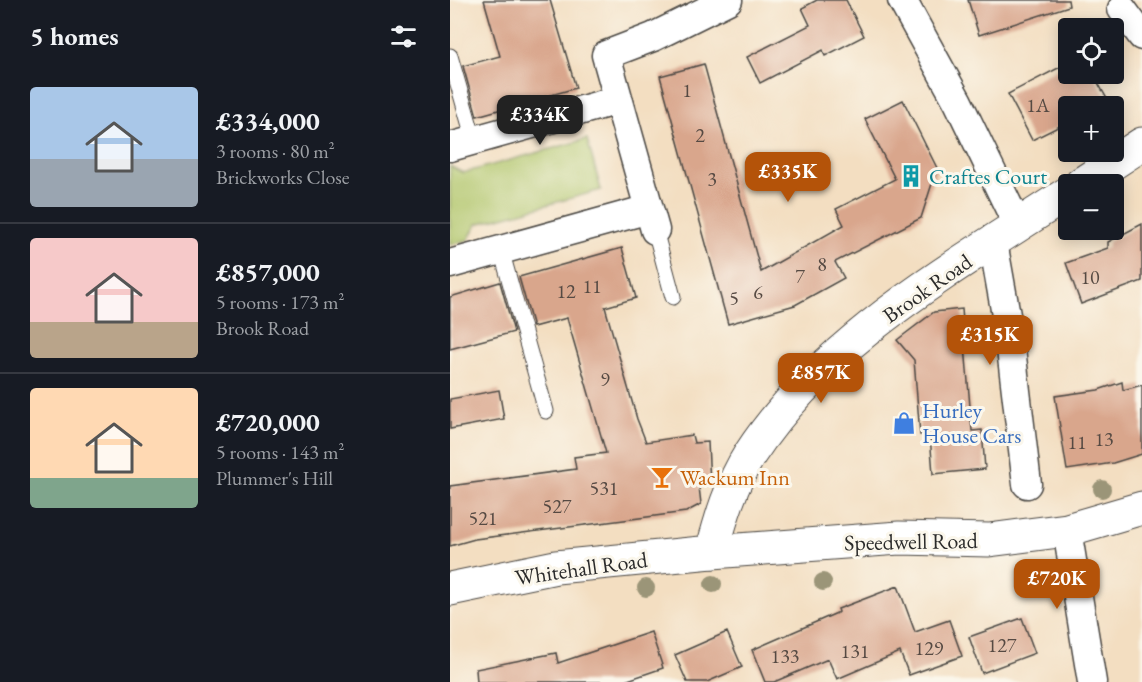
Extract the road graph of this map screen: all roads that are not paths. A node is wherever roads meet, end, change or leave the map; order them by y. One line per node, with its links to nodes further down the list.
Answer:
1 (728, 0): 6 (street)
2 (902, 0): 12 (street)
3 (1122, 9): 4 (street)
4 (1142, 36)
5 (450, 56): 7 (lane)
6 (618, 100): 7 (street); 11 (street)
7 (462, 143)
8 (1142, 144): 9 (main road)
9 (1096, 174)
10 (1058, 200): 12 (main road, Brook Road)
11 (652, 220): 13 (street); 15 (lane)
12 (1005, 234): 17 (street); 20 (main road, Brook Road)
13 (501, 250): 14 (street); 16 (lane)
14 (450, 264)
15 (673, 297)
16 (546, 411)
17 (1028, 484)
18 (1142, 508): 19 (main road, Speedwell Road)
19 (1067, 530): 20 (main road, Speedwell Road); 22 (street)
20 (712, 552): 21 (main road, Whitehall Road)
21 (450, 589)
22 (1092, 682)

